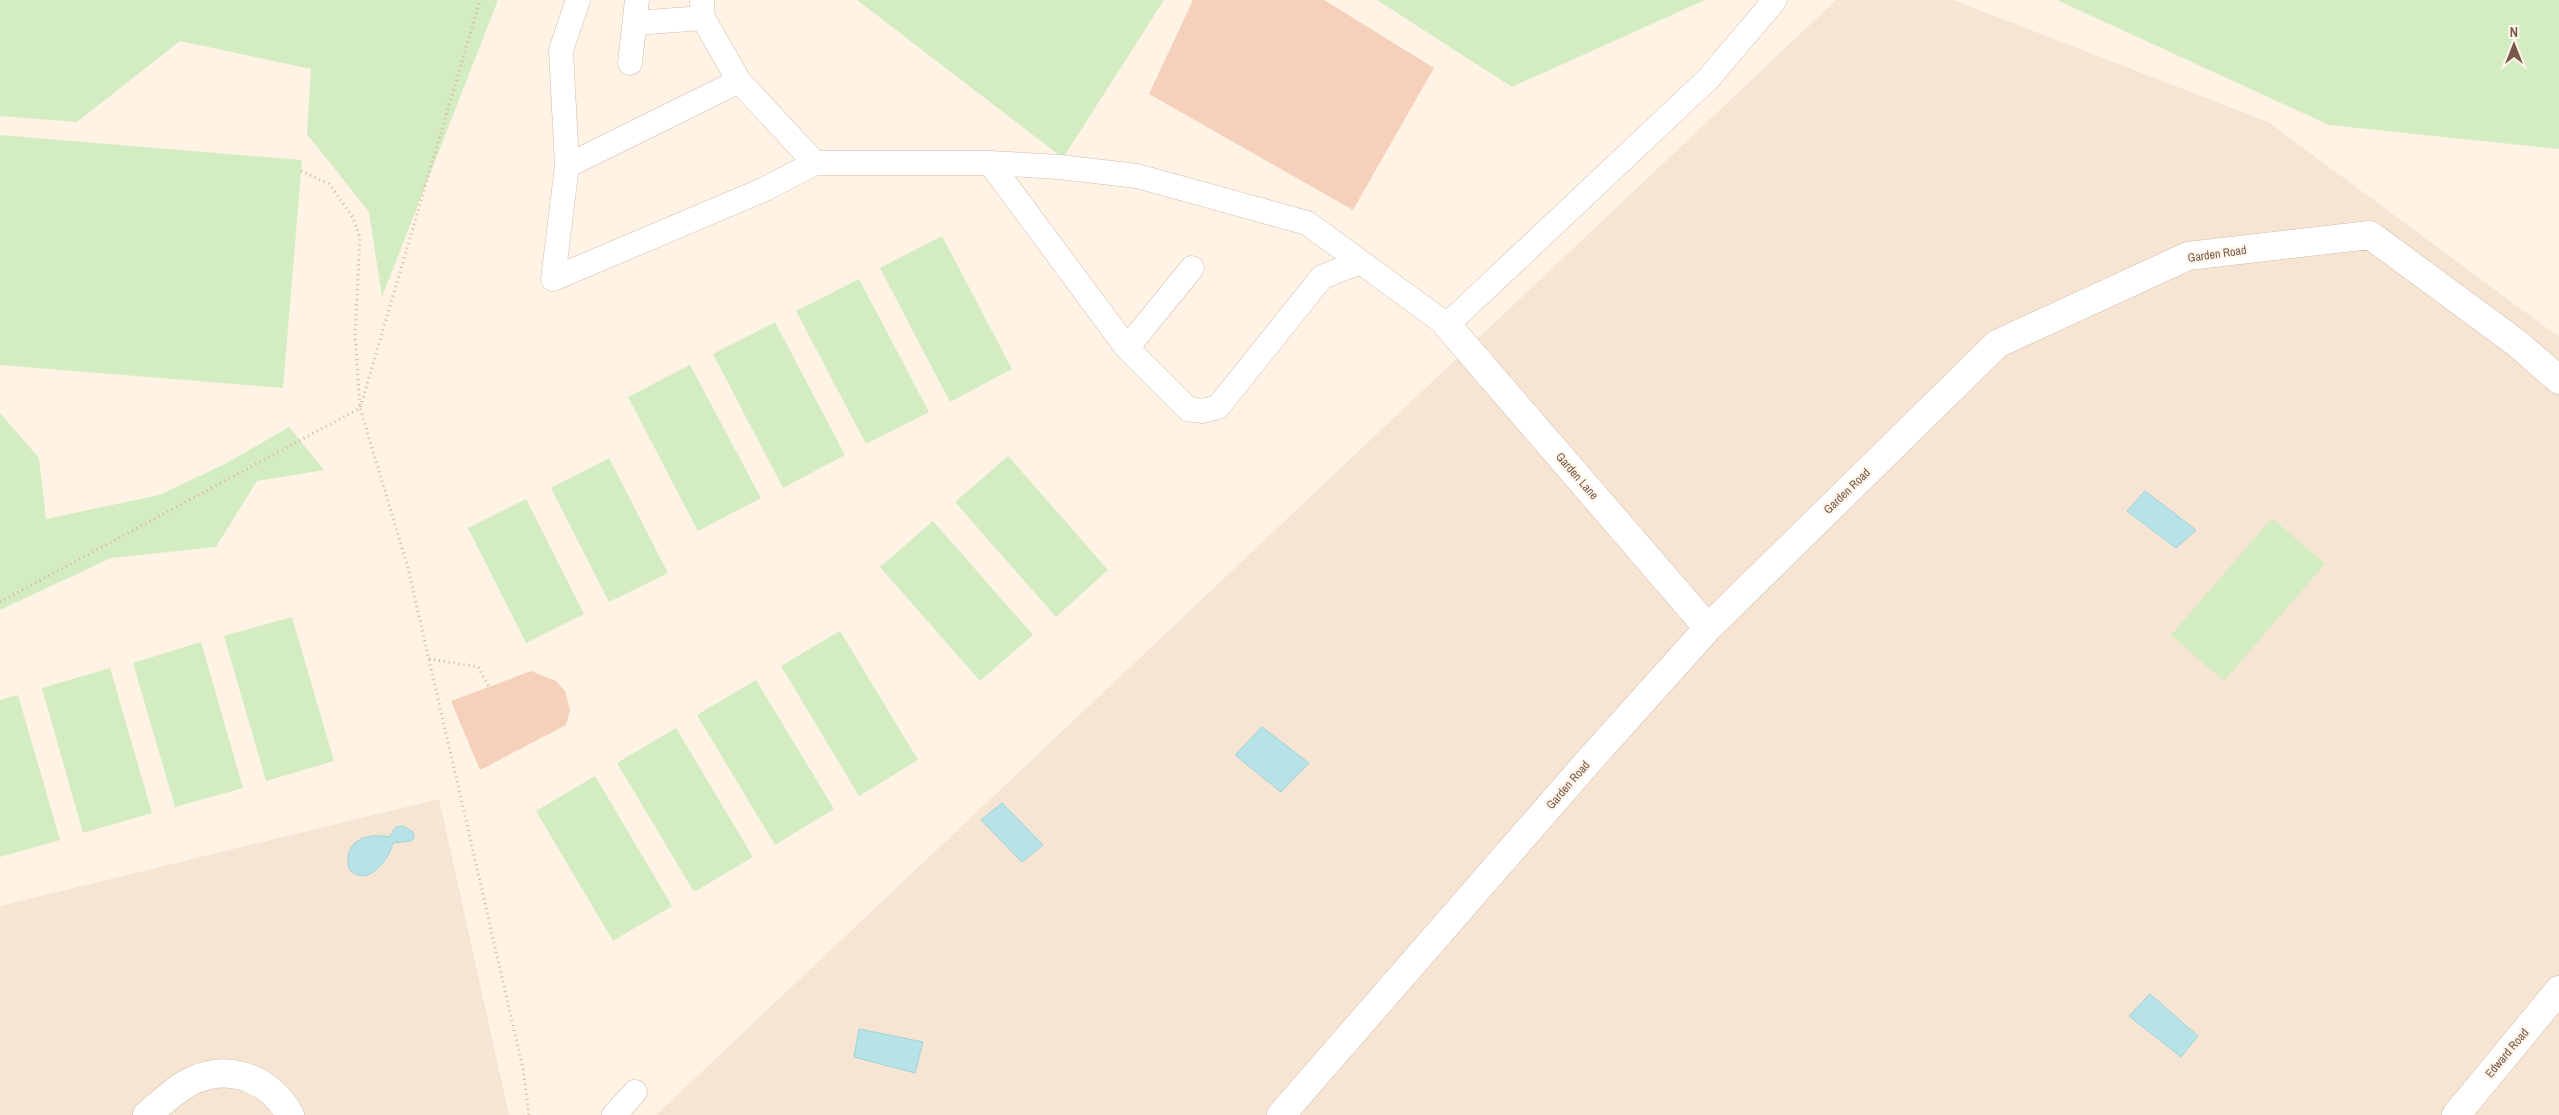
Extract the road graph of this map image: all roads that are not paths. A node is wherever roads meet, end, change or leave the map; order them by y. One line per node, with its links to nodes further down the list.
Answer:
1 (578, 0): 10 (lane)
2 (637, 0): 5 (lane)
3 (1775, 0): 13 (lane)
4 (703, 9): 5 (lane); 7 (lane)
5 (635, 23): 6 (lane)
6 (630, 63)
7 (739, 81): 9 (lane); 10 (lane)
8 (990, 163): 9 (lane); 11 (lane); 14 (lane)
9 (814, 164): 10 (lane)
10 (567, 166)
11 (1360, 262): 13 (lane); 14 (lane)
12 (1192, 268): 14 (lane)
13 (1447, 325): 16 (street, Garden Lane)
14 (1127, 348)
15 (2559, 380): 16 (street, Garden Road)
16 (1708, 628): 22 (street, Garden Road)
17 (2559, 990): 23 (street, Edward Road)
18 (635, 1092): 21 (lane)
19 (147, 1115): 20 (street)
20 (290, 1115)
21 (614, 1115)
22 (1281, 1115)
23 (2456, 1115)

